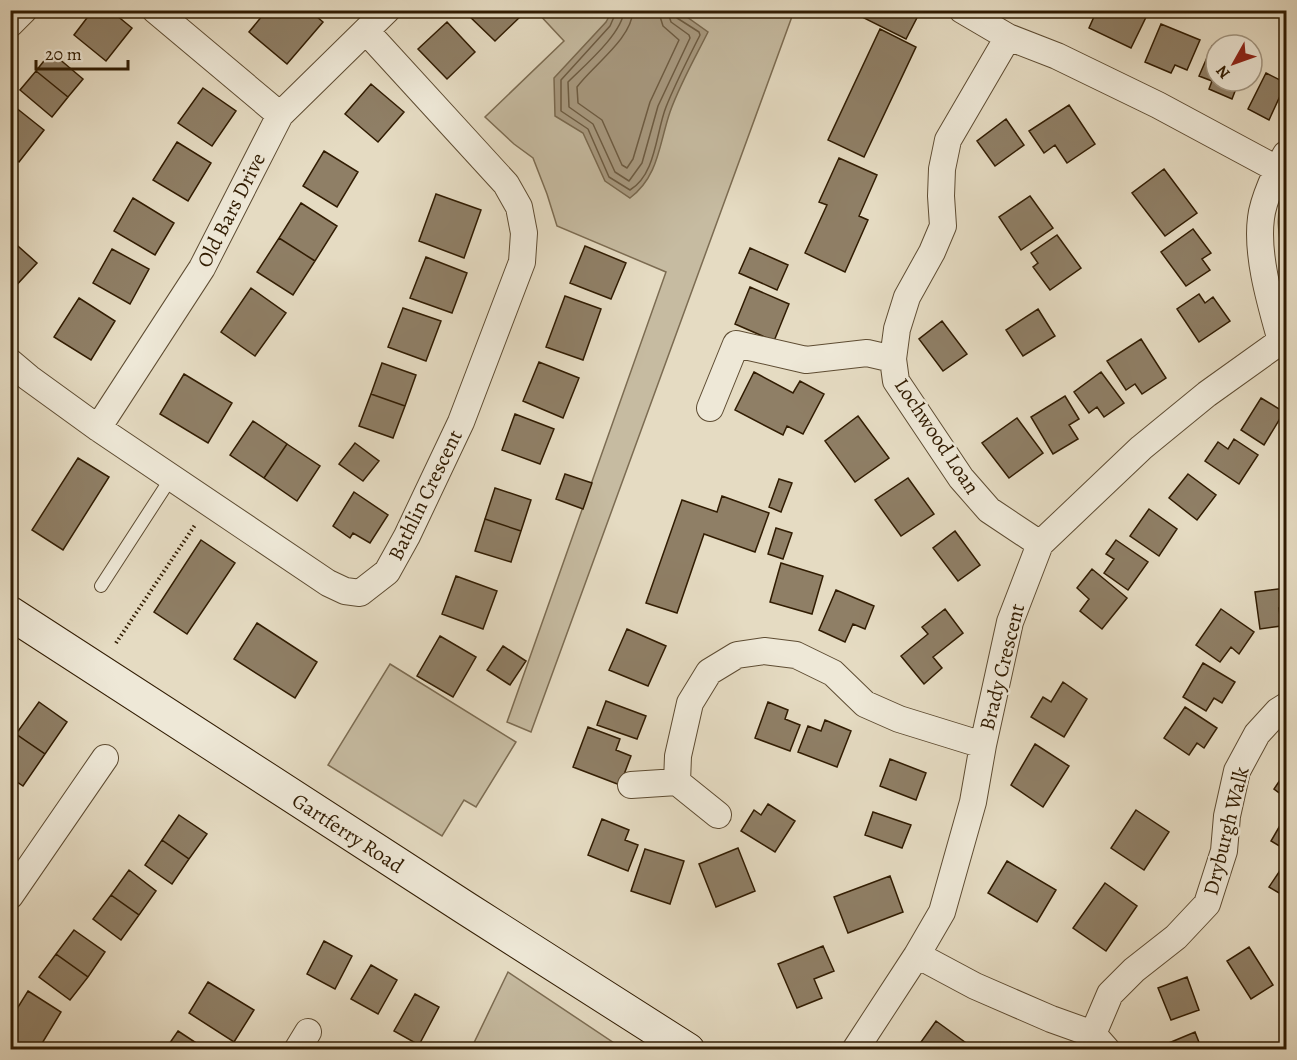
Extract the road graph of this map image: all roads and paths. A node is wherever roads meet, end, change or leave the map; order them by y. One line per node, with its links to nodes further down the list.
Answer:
1 (24, 10): 5 (street)
2 (155, 10): 8 (street)
3 (387, 10): 6 (street, Old Bars Drive)
4 (962, 10): 7 (street)
5 (10, 24)
6 (366, 31): 8 (street, Old Bars Drive); 16 (street, Bathlin Crescent)
7 (1008, 37): 9 (street); 11 (street, Lochwood Loan)
8 (280, 115): 14 (street, Old Bars Drive)
9 (1282, 162): 10 (street)
10 (1284, 341): 17 (street, Brady Crescent)
11 (893, 359): 13 (street); 17 (street, Lochwood Loan)
12 (10, 362): 14 (street, Bathlin Crescent)
13 (710, 408)
14 (98, 428): 15 (street, Bathlin Crescent)
15 (171, 478): 16 (street, Bathlin Crescent); 18 (lane)
16 (209, 504): 20 (path)
17 (1040, 544): 22 (street, Brady Crescent)
18 (101, 586)
19 (10, 613): 20 (street, Gartferry Road)
20 (98, 671): 30 (street, Gartferry Road)
21 (1287, 706): 29 (street, Dryburgh Walk)
22 (983, 745): 24 (street); 28 (street, Brady Crescent)
23 (105, 758): 27 (street)
24 (677, 782): 25 (street); 26 (street)
25 (632, 785)
26 (718, 815)
27 (10, 896)
28 (917, 955): 29 (street); 31 (street, Brady Crescent)
29 (1100, 1042)
30 (688, 1050)
31 (855, 1050)

